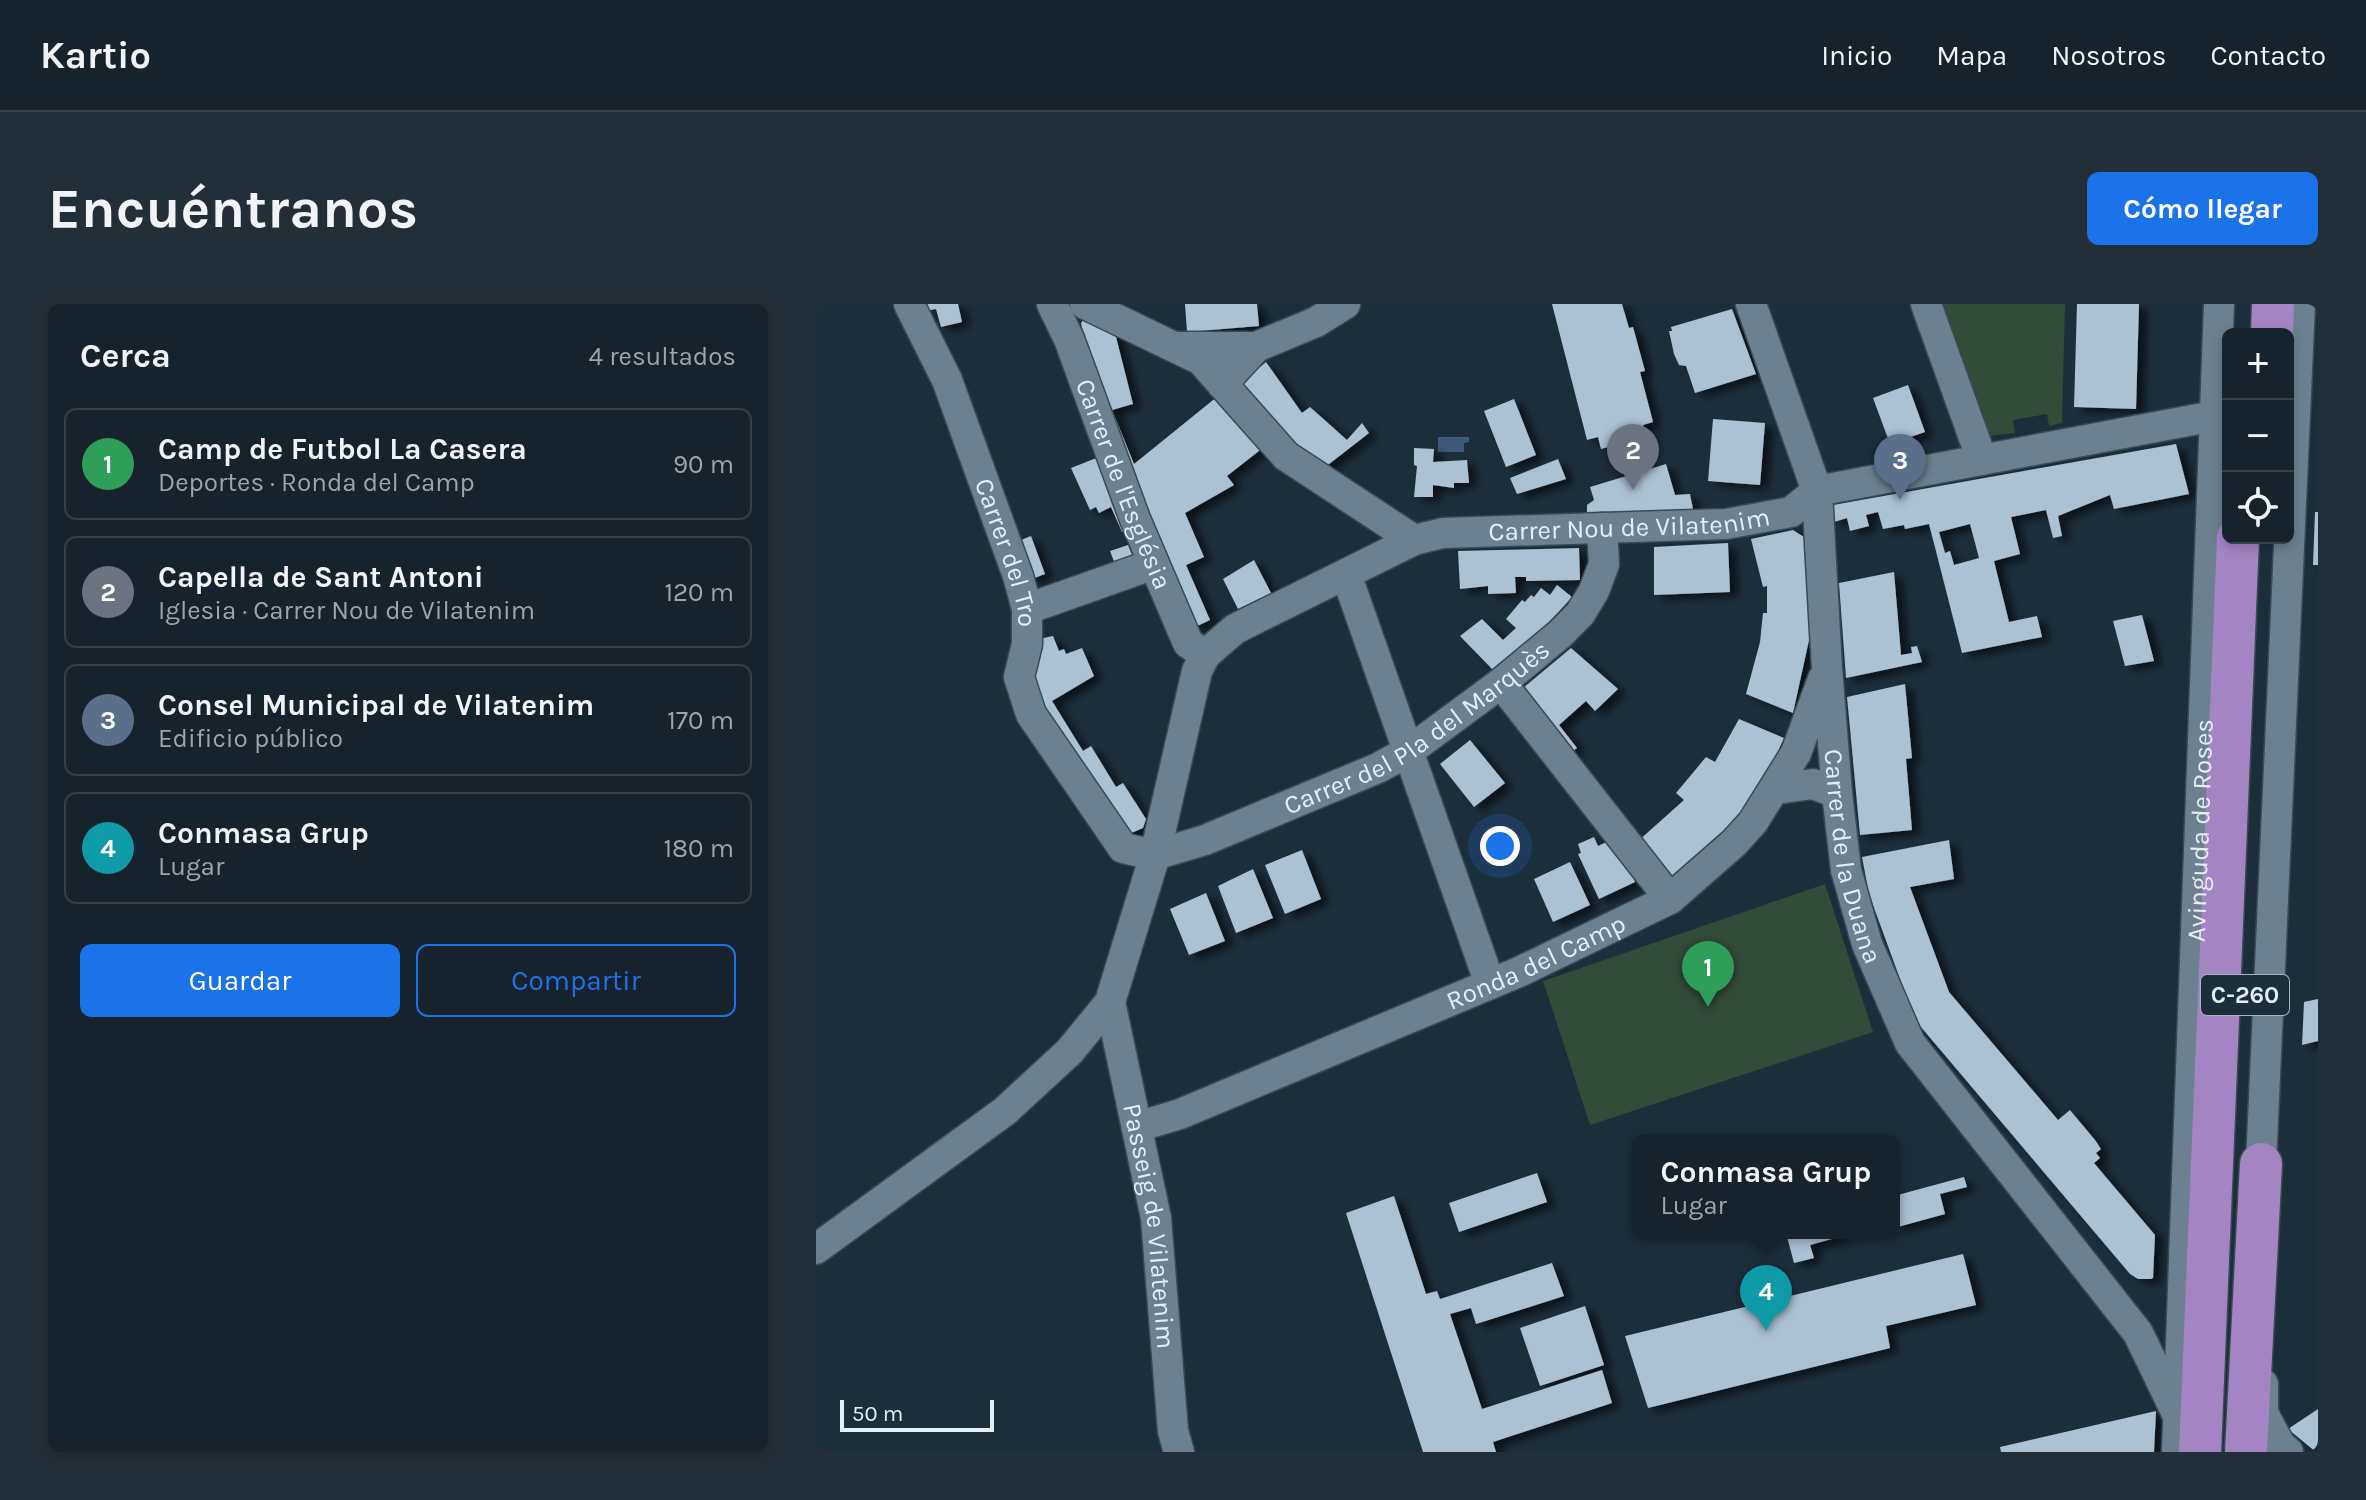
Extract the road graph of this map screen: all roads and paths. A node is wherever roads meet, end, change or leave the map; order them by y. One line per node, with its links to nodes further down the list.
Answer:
1 (909, 304): 26 (street, Carrer del Tro)
2 (1052, 304): 24 (street, Carrer de l'Església)
3 (1085, 304): 13 (street)
4 (1345, 304): 14 (street)
5 (1751, 304): 19 (street, Carrer de la Duana)
6 (1926, 304): 18 (street)
7 (2219, 304): 17 (street, Avinguda de Roses)
8 (2247, 304): 11 (highway)
9 (2273, 304): 12 (highway)
10 (2300, 304): 16 (street)
11 (2246, 328)
12 (2272, 328)
13 (1174, 347): 14 (street); 15 (street)
14 (1256, 347): 15 (street)
15 (1222, 384): 21 (street)
16 (2307, 404): 38 (street)
17 (2214, 416): 18 (street, Carrer Nou de Vilatenim); 41 (street, Avinguda de Roses)
18 (1982, 460): 19 (street, Carrer Nou de Vilatenim)
19 (1817, 491): 20 (street, Carrer Nou de Vilatenim); 28 (street, Carrer de la Duana)
20 (1602, 528): 21 (street, Carrer Nou de Vilatenim); 29 (street, Carrer del Pla del Marquès)
21 (1414, 540): 25 (street, Carrer Nou de Vilatenim)
22 (2238, 544): 42 (highway, C-260)
23 (2263, 544): 45 (highway, C-260)
24 (1154, 564): 26 (street); 27 (street, Carrer de l'Església)
25 (1346, 574): 27 (street, Carrer Nou de Vilatenim); 30 (street)
26 (1027, 609): 33 (street, Carrer del Tro)
27 (1205, 655): 33 (street)
28 (1827, 668): 31 (street, Ronda del Camp); 32 (street, Carrer de la Duana)
29 (1501, 683): 30 (street, Carrer del Pla del Marquès); 34 (street)
30 (1409, 751): 33 (street, Carrer del Pla del Marquès); 35 (street)
31 (1775, 789): 32 (street); 34 (street, Ronda del Camp)
32 (1837, 793): 40 (street, Carrer de la Duana)
33 (1155, 855): 36 (street)
34 (1670, 899): 35 (street, Ronda del Camp)
35 (1490, 984): 37 (street, Ronda del Camp)
36 (1110, 1002): 37 (street, Passeig de Vilatenim); 39 (street)
37 (1137, 1127): 43 (street, Passeig de Vilatenim)
38 (2261, 1164): 46 (highway); 47 (street)
39 (816, 1249)
40 (2138, 1333): 41 (street); 42 (street, Carrer de la Duana)
41 (2182, 1334): 42 (highway)
42 (2192, 1441): 44 (street)
43 (1179, 1452)
44 (2177, 1452)
45 (2227, 1452)
46 (2246, 1452)
47 (2288, 1452)

